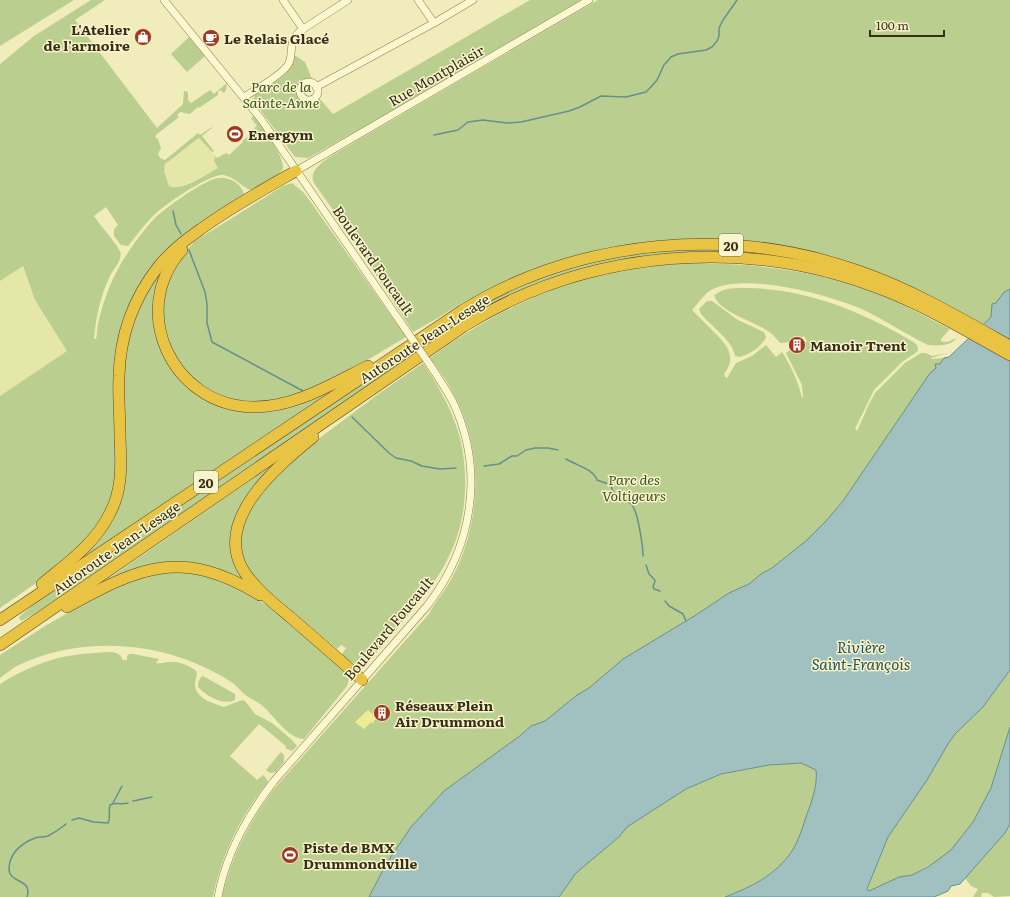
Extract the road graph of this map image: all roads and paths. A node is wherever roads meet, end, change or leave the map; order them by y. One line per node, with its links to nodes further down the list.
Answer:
1 (164, 0): 10 (street, Boulevard Foucault)
2 (283, 0): 8 (street)
3 (348, 0): 8 (street)
4 (418, 0): 7 (street)
5 (473, 0): 7 (street)
6 (589, 0): 11 (street, Rue Montplaisir)
7 (434, 23): 9 (street)
8 (303, 29): 10 (street)
9 (316, 87)
10 (244, 97): 11 (street, Boulevard Foucault)
11 (296, 171): 12 (highway); 22 (street, Boulevard Foucault, bridge)
12 (206, 226): 14 (highway); 19 (highway)
13 (966, 326): 14 (highway, Autoroute Jean-Lesage / 20); 15 (highway, Autoroute Jean-Lesage / 20); 16 (highway, Autoroute Jean-Lesage / 20); 17 (highway, Autoroute Jean-Lesage / 20)
14 (411, 344): 19 (highway, Autoroute Jean-Lesage / 20)
15 (1010, 346)
16 (1010, 355)
17 (365, 394): 18 (highway); 20 (highway, Autoroute Jean-Lesage / 20)
18 (273, 603): 20 (highway); 22 (highway)
19 (0, 620)
20 (11, 638): 21 (highway, Autoroute Jean-Lesage / 20)
21 (0, 645)
22 (362, 680): 23 (street, Boulevard Foucault)
23 (218, 897)

